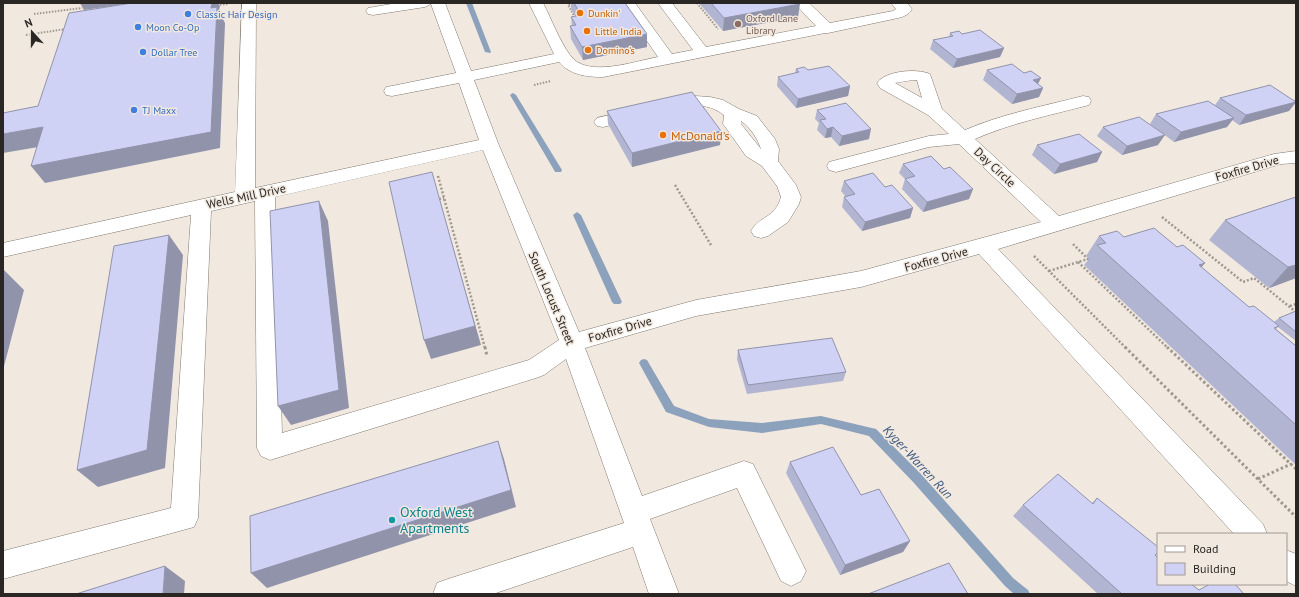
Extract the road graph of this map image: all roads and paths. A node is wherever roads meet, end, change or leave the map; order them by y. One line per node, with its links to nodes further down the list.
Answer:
1 (230, 3): 13 (path)
2 (249, 3): 36 (street)
3 (425, 3): 15 (street)
4 (438, 3): 25 (street, South Locust Street)
5 (536, 3): 6 (street); 23 (street)
6 (540, 3)
7 (628, 3): 24 (street)
8 (665, 3): 22 (street)
9 (697, 3): 20 (path)
10 (802, 3): 19 (street)
11 (898, 3): 19 (street)
12 (574, 4): 17 (path)
13 (215, 6)
14 (82, 8): 16 (path)
15 (373, 11)
16 (34, 14)
17 (577, 21)
18 (73, 28): 21 (path)
19 (828, 28): 22 (street)
20 (721, 33)
21 (26, 34)
22 (703, 53): 24 (street)
23 (563, 57): 24 (street); 25 (street)
24 (668, 60)
25 (465, 76): 26 (street); 31 (street, South Locust Street)
26 (392, 91)
27 (1083, 101): 30 (street)
28 (934, 111): 30 (street, Day Circle)
29 (603, 122): 46 (street)
30 (963, 138): 33 (street); 44 (street, Day Circle)
31 (489, 143): 36 (street, Wells Mill Drive); 63 (street, South Locust Street)
32 (1296, 157): 44 (street, Foxfire Drive)
33 (836, 166)
34 (437, 174): 37 (path)
35 (675, 185): 48 (path)
36 (255, 195): 39 (street, Wells Mill Drive); 64 (street, Foxfire Drive)
37 (444, 198): 38 (path); 40 (path)
38 (439, 199)
39 (201, 206): 50 (street, Wells Mill Drive); 71 (street)
40 (449, 216): 41 (path); 43 (path)
41 (444, 217)
42 (1162, 217): 61 (path)
43 (451, 224): 45 (path); 51 (path)
44 (1055, 224): 49 (street, Foxfire Drive)
45 (447, 225)
46 (761, 231)
47 (1072, 244): 54 (path)
48 (711, 245)
49 (982, 246): 63 (street, Foxfire Drive); 70 (street)
50 (3, 250)
51 (458, 251): 52 (path); 56 (path)
52 (454, 252)
53 (1034, 256): 55 (path)
54 (1078, 262): 55 (path); 65 (path)
55 (1049, 271): 67 (path)
56 (464, 273): 57 (path); 58 (path)
57 (460, 274)
58 (466, 281): 59 (path); 64 (path)
59 (463, 282)
60 (1296, 304): 61 (path)
61 (1289, 306): 62 (path)
62 (1296, 312)
63 (572, 343): 64 (street, Foxfire Drive); 69 (street, South Locust Street)
64 (494, 381)
65 (1291, 464): 66 (path); 67 (path)
66 (1296, 469)
67 (1258, 479): 68 (path)
68 (1295, 514)
69 (637, 521): 73 (street); 75 (street); 76 (street, South Locust Street)
70 (1252, 533)
71 (3, 565)
72 (1287, 565): 74 (street)
73 (791, 571)
74 (1296, 571)
75 (448, 594)
76 (664, 594)

